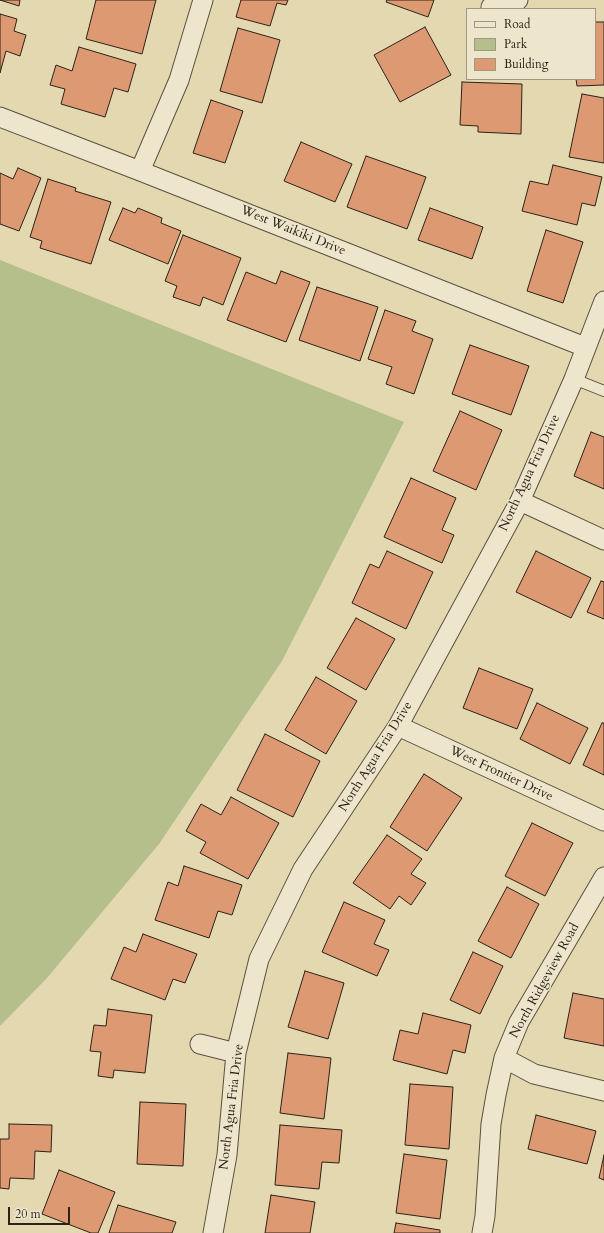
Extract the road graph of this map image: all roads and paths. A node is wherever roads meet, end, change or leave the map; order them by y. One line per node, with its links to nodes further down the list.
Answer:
1 (203, 0): 5 (street)
2 (518, 0): 3 (street)
3 (491, 7)
4 (0, 117): 5 (street, West Waikiki Drive)
5 (140, 171): 7 (street, West Waikiki Drive)
6 (604, 301): 7 (street, North Agua Fria Drive)
7 (585, 347): 8 (street, North Agua Fria Drive)
8 (574, 379): 9 (lane); 10 (street, North Agua Fria Drive)
9 (604, 391)
10 (520, 501): 11 (street); 12 (street, North Agua Fria Drive)
11 (604, 540)
12 (398, 726): 13 (street, West Frontier Drive); 16 (street, North Agua Fria Drive)
13 (604, 821)
14 (604, 876): 17 (street, North Ridgeview Road)
15 (200, 1044): 16 (street)
16 (236, 1053): 19 (street, North Agua Fria Drive)
17 (504, 1058): 18 (street); 20 (street, North Ridgeview Road)
18 (604, 1091)
19 (213, 1233)
20 (482, 1233)

